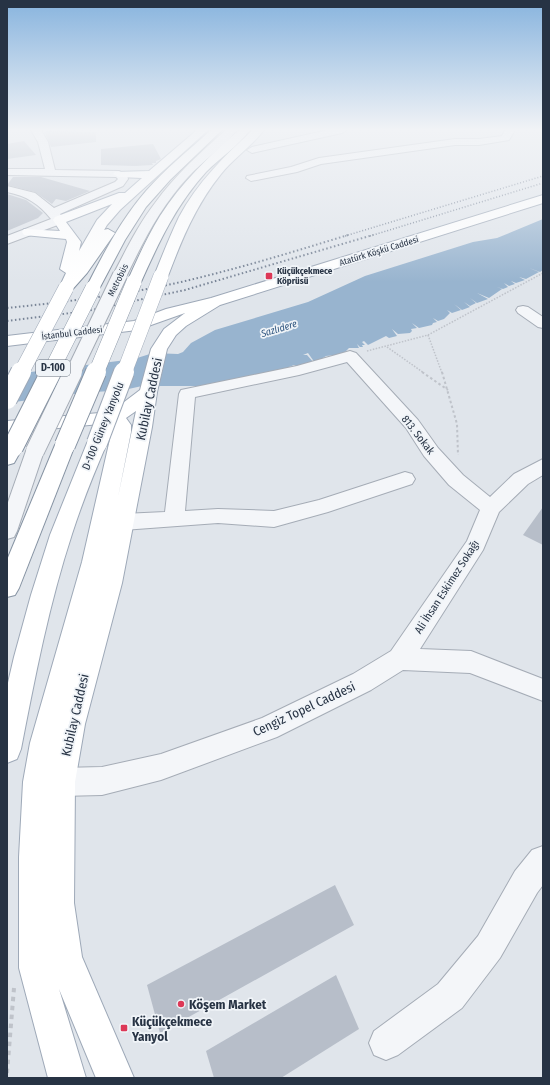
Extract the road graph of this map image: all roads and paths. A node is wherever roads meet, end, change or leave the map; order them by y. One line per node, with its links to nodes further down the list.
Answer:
1 (116, 181): 11 (street)
2 (146, 181): 9 (main road)
3 (159, 181): 17 (main road)
4 (163, 181): 33 (main road, D-100, bridge)
5 (180, 181): 16 (street, Metrobüs)
6 (194, 181): 16 (main road)
7 (211, 181): 45 (main road, D-100 Güney Yanyolu, bridge)
8 (7, 189): 11 (street)
9 (136, 189): 11 (main road); 17 (main road)
10 (543, 199): 18 (main road, Atatürk Köşkü Caddesi)
11 (56, 217): 12 (street); 13 (main road)
12 (29, 232): 13 (main road); 14 (street)
13 (71, 236): 17 (main road)
14 (7, 240)
15 (543, 273): 22 (path)
16 (127, 279): 32 (street, Metrobüs, bridge); 42 (main road, bridge)
17 (66, 288): 29 (main road, bridge)
18 (215, 302): 21 (main road, İstanbul Caddesi); 25 (main road, Kubilay Caddesi)
19 (523, 310): 20 (street)
20 (543, 324)
21 (137, 325): 23 (main road, İstanbul Caddesi); 25 (main road)
22 (428, 335): 24 (path); 27 (path)
23 (7, 341)
24 (386, 346): 26 (path); 27 (path)
25 (159, 349): 28 (main road, Kubilay Caddesi)
26 (350, 356): 36 (street, 813. Sokak); 39 (street)
27 (448, 390): 36 (path)
28 (148, 392): 30 (main road); 40 (main road, Kubilay Caddesi)
29 (7, 399)
30 (115, 417): 31 (main road); 49 (main road, Kubilay Caddesi)
31 (7, 427)
32 (35, 451): 37 (street, Metrobüs); 41 (street, Metrobüs)
33 (10, 452)
34 (543, 466): 38 (street, Ali İhsan Eskimez Sokağı)
35 (405, 479): 39 (street)
36 (456, 480): 38 (street, 813. Sokak)
37 (7, 502)
38 (491, 508): 43 (street, Ali İhsan Eskimez Sokağı)
39 (174, 518): 40 (street)
40 (123, 522): 46 (main road, Kubilay Caddesi)
41 (7, 531)
42 (7, 588)
43 (400, 659): 44 (street); 46 (street, Cengiz Topel Caddesi)
44 (543, 690)
45 (7, 749)
46 (61, 782): 50 (main road, Kubilay Caddesi)
47 (543, 861): 48 (street)
48 (386, 1043)
49 (67, 1078)
50 (115, 1078)

